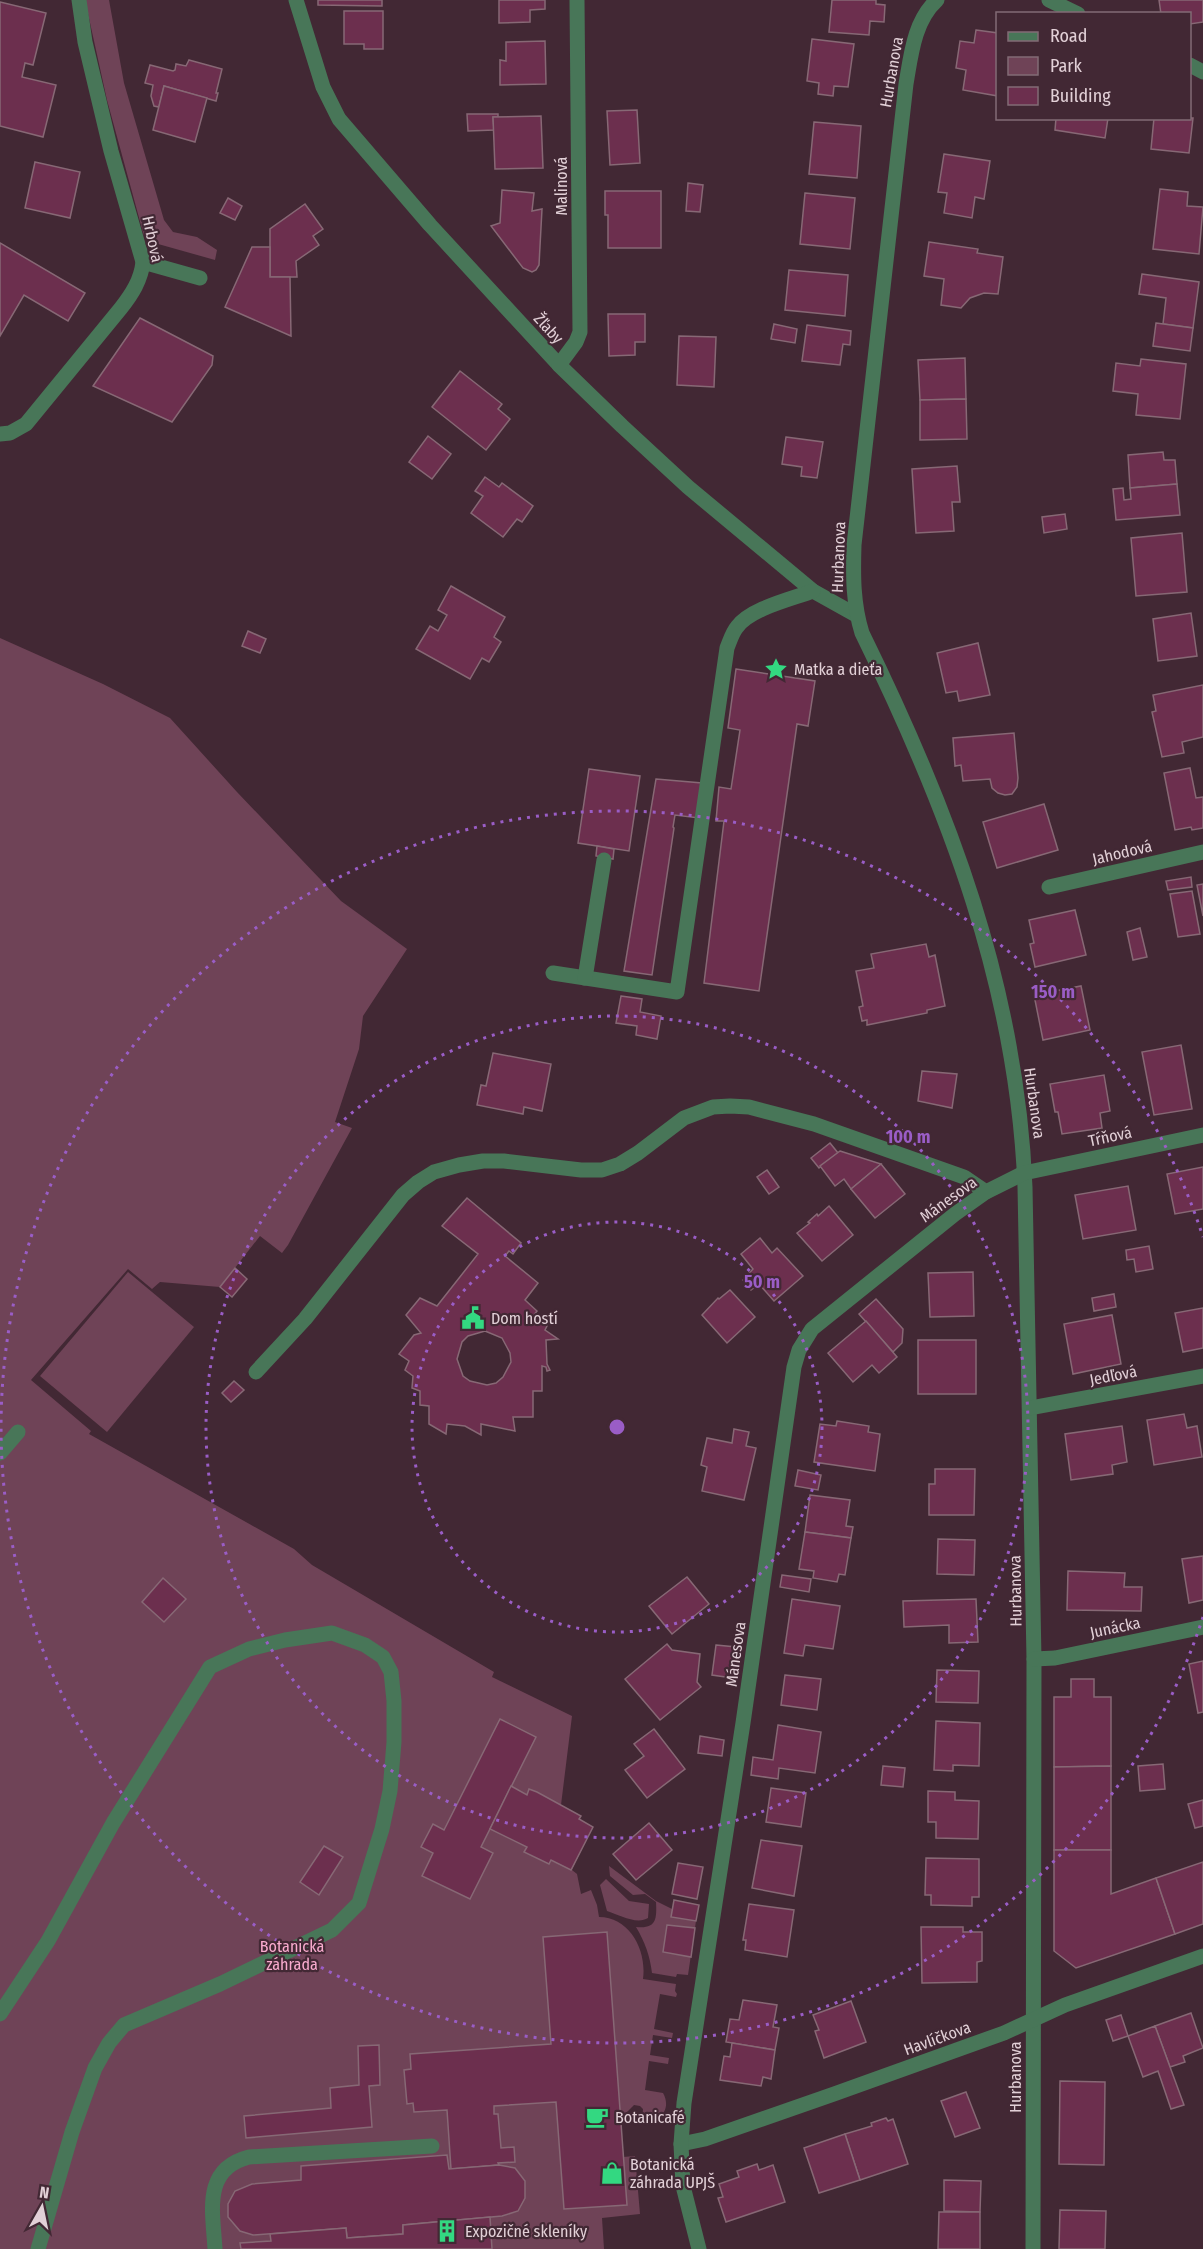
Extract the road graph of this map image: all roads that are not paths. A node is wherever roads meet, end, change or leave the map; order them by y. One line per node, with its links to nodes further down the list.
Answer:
1 (79, 0): 7 (street, Hrbová)
2 (296, 0): 9 (street, Žľaby)
3 (577, 0): 9 (street, Malinová)
4 (937, 0): 12 (street, Hurbanova)
5 (1049, 0): 6 (street)
6 (1074, 12)
7 (143, 262): 8 (street); 10 (street, Hrbová)
8 (200, 278)
9 (559, 365): 11 (street, Žľaby)
10 (0, 434)
11 (813, 591): 12 (street, Žľaby); 17 (street)
12 (856, 615): 19 (street, Hurbanova)
13 (1203, 852): 15 (street, Jahodová)
14 (604, 860): 17 (street)
15 (1049, 887)
16 (553, 973): 17 (street)
17 (585, 978)
18 (1203, 1134): 19 (street, Tŕňová)
19 (1024, 1173): 20 (street, Mánesova); 23 (street, Hurbanova)
20 (986, 1192): 21 (street); 31 (street, Mánesova)
21 (256, 1372)
22 (1203, 1376): 23 (street, Jedľová)
23 (1030, 1408): 27 (street, Hurbanova)
24 (18, 1432): 25 (street)
25 (0, 1453)
26 (1203, 1627): 27 (street, Junácka)
27 (1034, 1659): 30 (street, Hurbanova)
28 (1203, 1956): 30 (street, Havlíčkova)
29 (0, 2014): 33 (street)
30 (1033, 2019): 31 (street, Havlíčkova); 36 (street, Hurbanova)
31 (681, 2144): 35 (street, Mánesova)
32 (432, 2146): 34 (street)
33 (38, 2249)
34 (215, 2249)
35 (699, 2249)
36 (1033, 2249)

